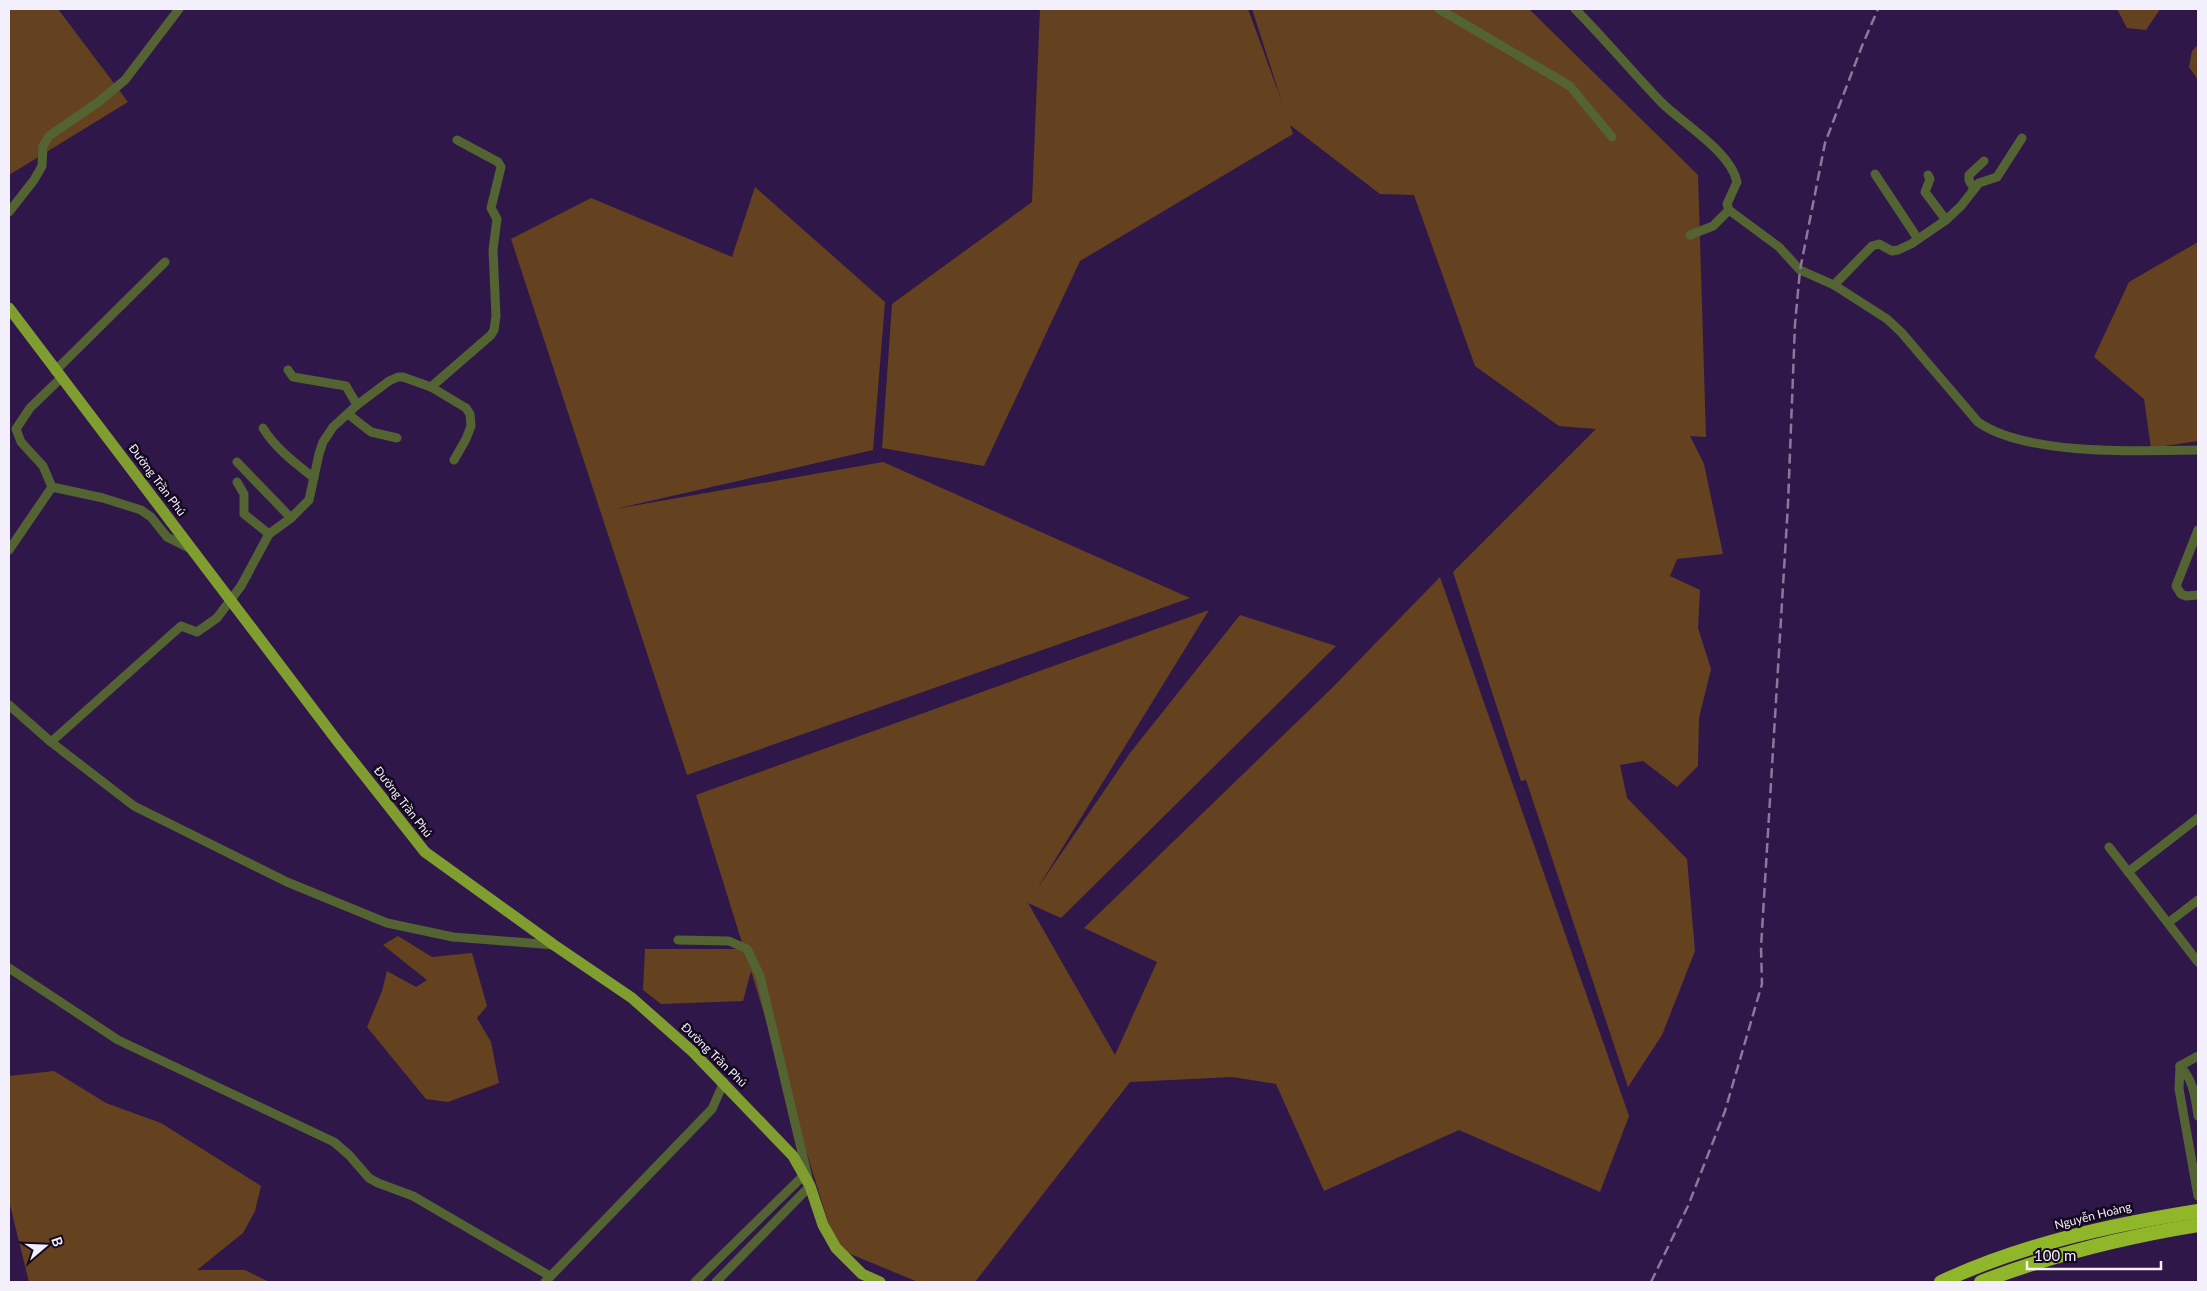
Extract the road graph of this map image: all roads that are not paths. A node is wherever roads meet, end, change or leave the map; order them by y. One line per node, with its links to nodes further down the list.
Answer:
1 (179, 9): 12 (street)
2 (1439, 9): 4 (street)
3 (1575, 9): 11 (street)
4 (1612, 137)
5 (2022, 138): 10 (street)
6 (457, 140): 21 (street)
7 (1984, 161): 10 (street)
8 (1875, 174): 15 (street)
9 (1928, 175): 13 (street)
10 (1974, 189): 13 (street)
11 (1728, 210): 14 (street); 17 (street)
12 (9, 212)
13 (1946, 220): 15 (street)
14 (1690, 235)
15 (1918, 239): 17 (street)
16 (164, 262): 20 (street)
17 (1834, 286): 26 (street)
18 (9, 308): 20 (main road, Đường Trần Phú)
19 (288, 370): 22 (street)
20 (58, 374): 31 (street); 35 (main road, Đường Trần Phú)
21 (431, 387): 22 (street); 27 (street)
22 (357, 405): 23 (street)
23 (348, 414): 25 (street); 29 (street)
24 (263, 428): 29 (street)
25 (397, 438)
26 (2198, 450)
27 (454, 460)
28 (237, 462): 32 (street)
29 (314, 478): 32 (street)
30 (237, 482): 34 (street)
31 (52, 487): 35 (street); 36 (street)
32 (290, 518): 34 (street)
33 (2198, 530): 37 (street)
34 (269, 534): 38 (street)
35 (191, 549): 38 (main road, Đường Trần Phú)
36 (9, 550)
37 (2198, 595)
38 (230, 599): 40 (street); 47 (main road, Đường Trần Phú)
39 (9, 705): 40 (street)
40 (51, 742): 47 (street)
41 (2198, 818): 43 (street)
42 (2109, 847): 43 (street)
43 (2128, 872): 45 (street)
44 (2198, 900): 45 (street)
45 (2168, 923): 48 (street)
46 (678, 940): 56 (street)
47 (554, 945): 52 (main road, Đường Trần Phú)
48 (2198, 962)
49 (9, 968): 60 (street)
50 (2198, 1056): 51 (street)
51 (2180, 1066): 53 (street); 54 (street)
52 (724, 1082): 55 (main road, Đường Trần Phú); 60 (street)
53 (2198, 1116)
54 (2196, 1169): 57 (street)
55 (804, 1175): 56 (main road, Đường Trần Phú); 61 (street)
56 (810, 1186): 62 (street); 63 (main road, Đường Trần Phú)
57 (2198, 1196)
58 (2198, 1211): 64 (highway, Nguyễn Hoàng)
59 (2198, 1226): 65 (highway)
60 (547, 1279)
61 (695, 1282)
62 (716, 1282)
63 (880, 1282)
64 (1941, 1282)
65 (1981, 1282)

